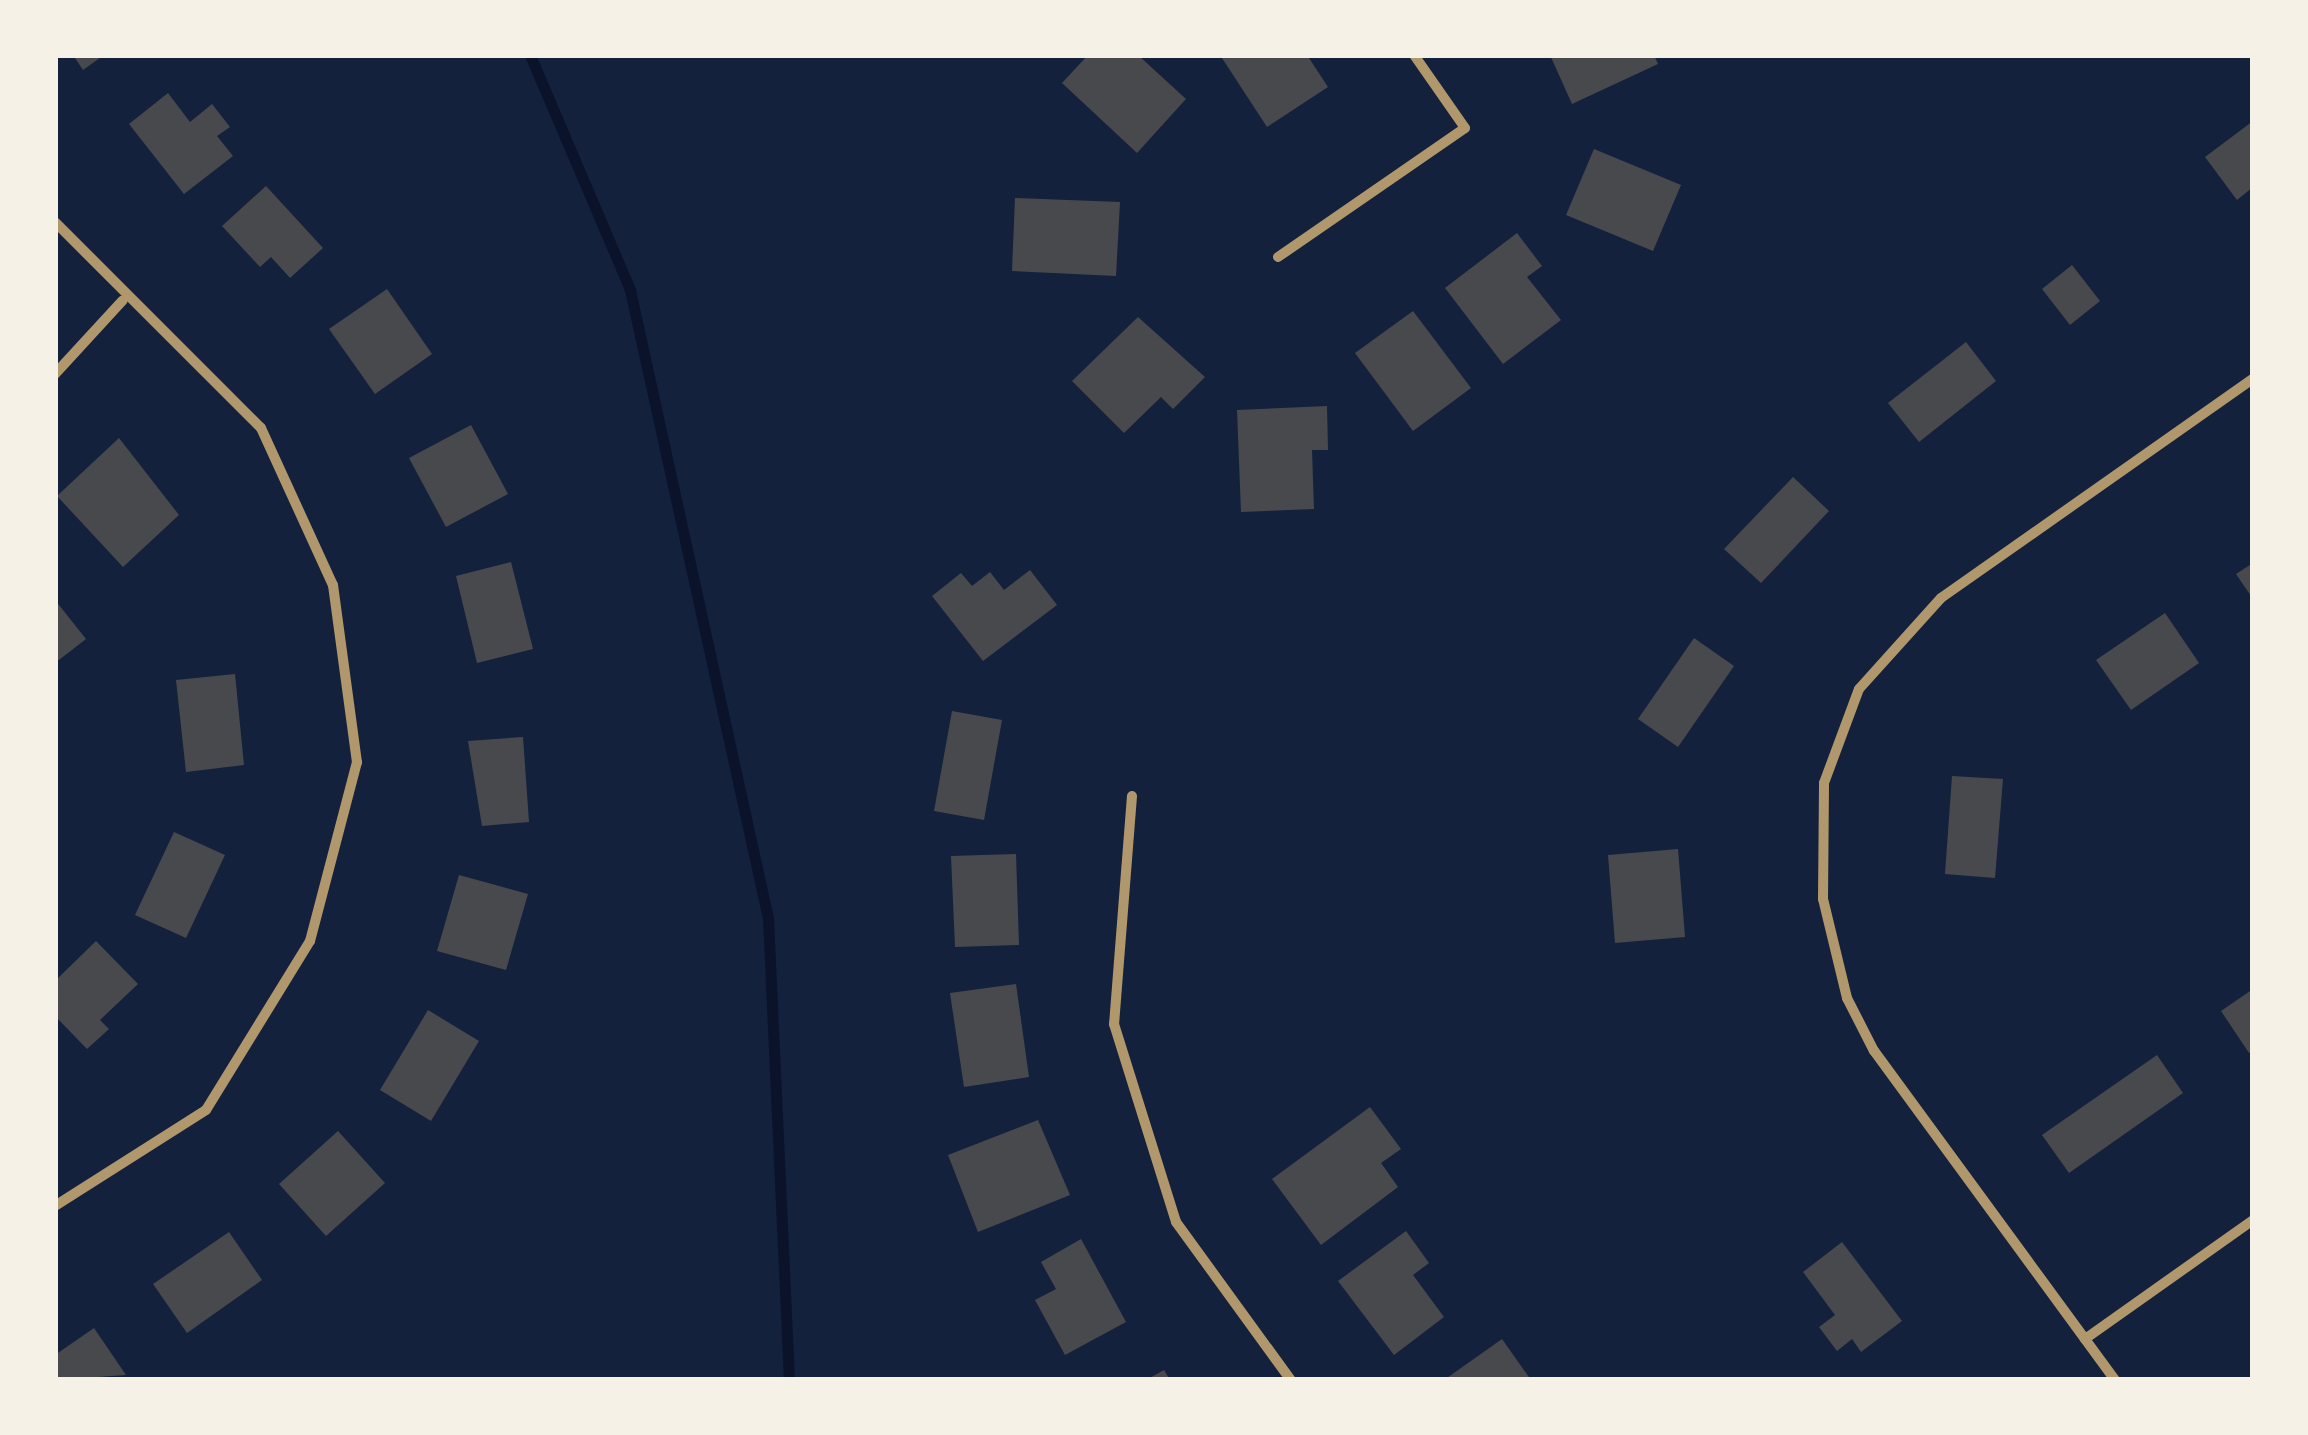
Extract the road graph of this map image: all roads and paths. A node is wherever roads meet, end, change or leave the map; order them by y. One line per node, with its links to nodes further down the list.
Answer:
1 (1414, 55): 3 (street)
2 (55, 222): 4 (street)
3 (1278, 257)
4 (124, 300): 5 (street); 8 (street)
5 (55, 374)
6 (2253, 379): 10 (street)
7 (1132, 796): 11 (street)
8 (55, 1206)
9 (2253, 1220): 10 (street)
10 (2085, 1339): 12 (street)
11 (1292, 1380)
12 (2115, 1380)

